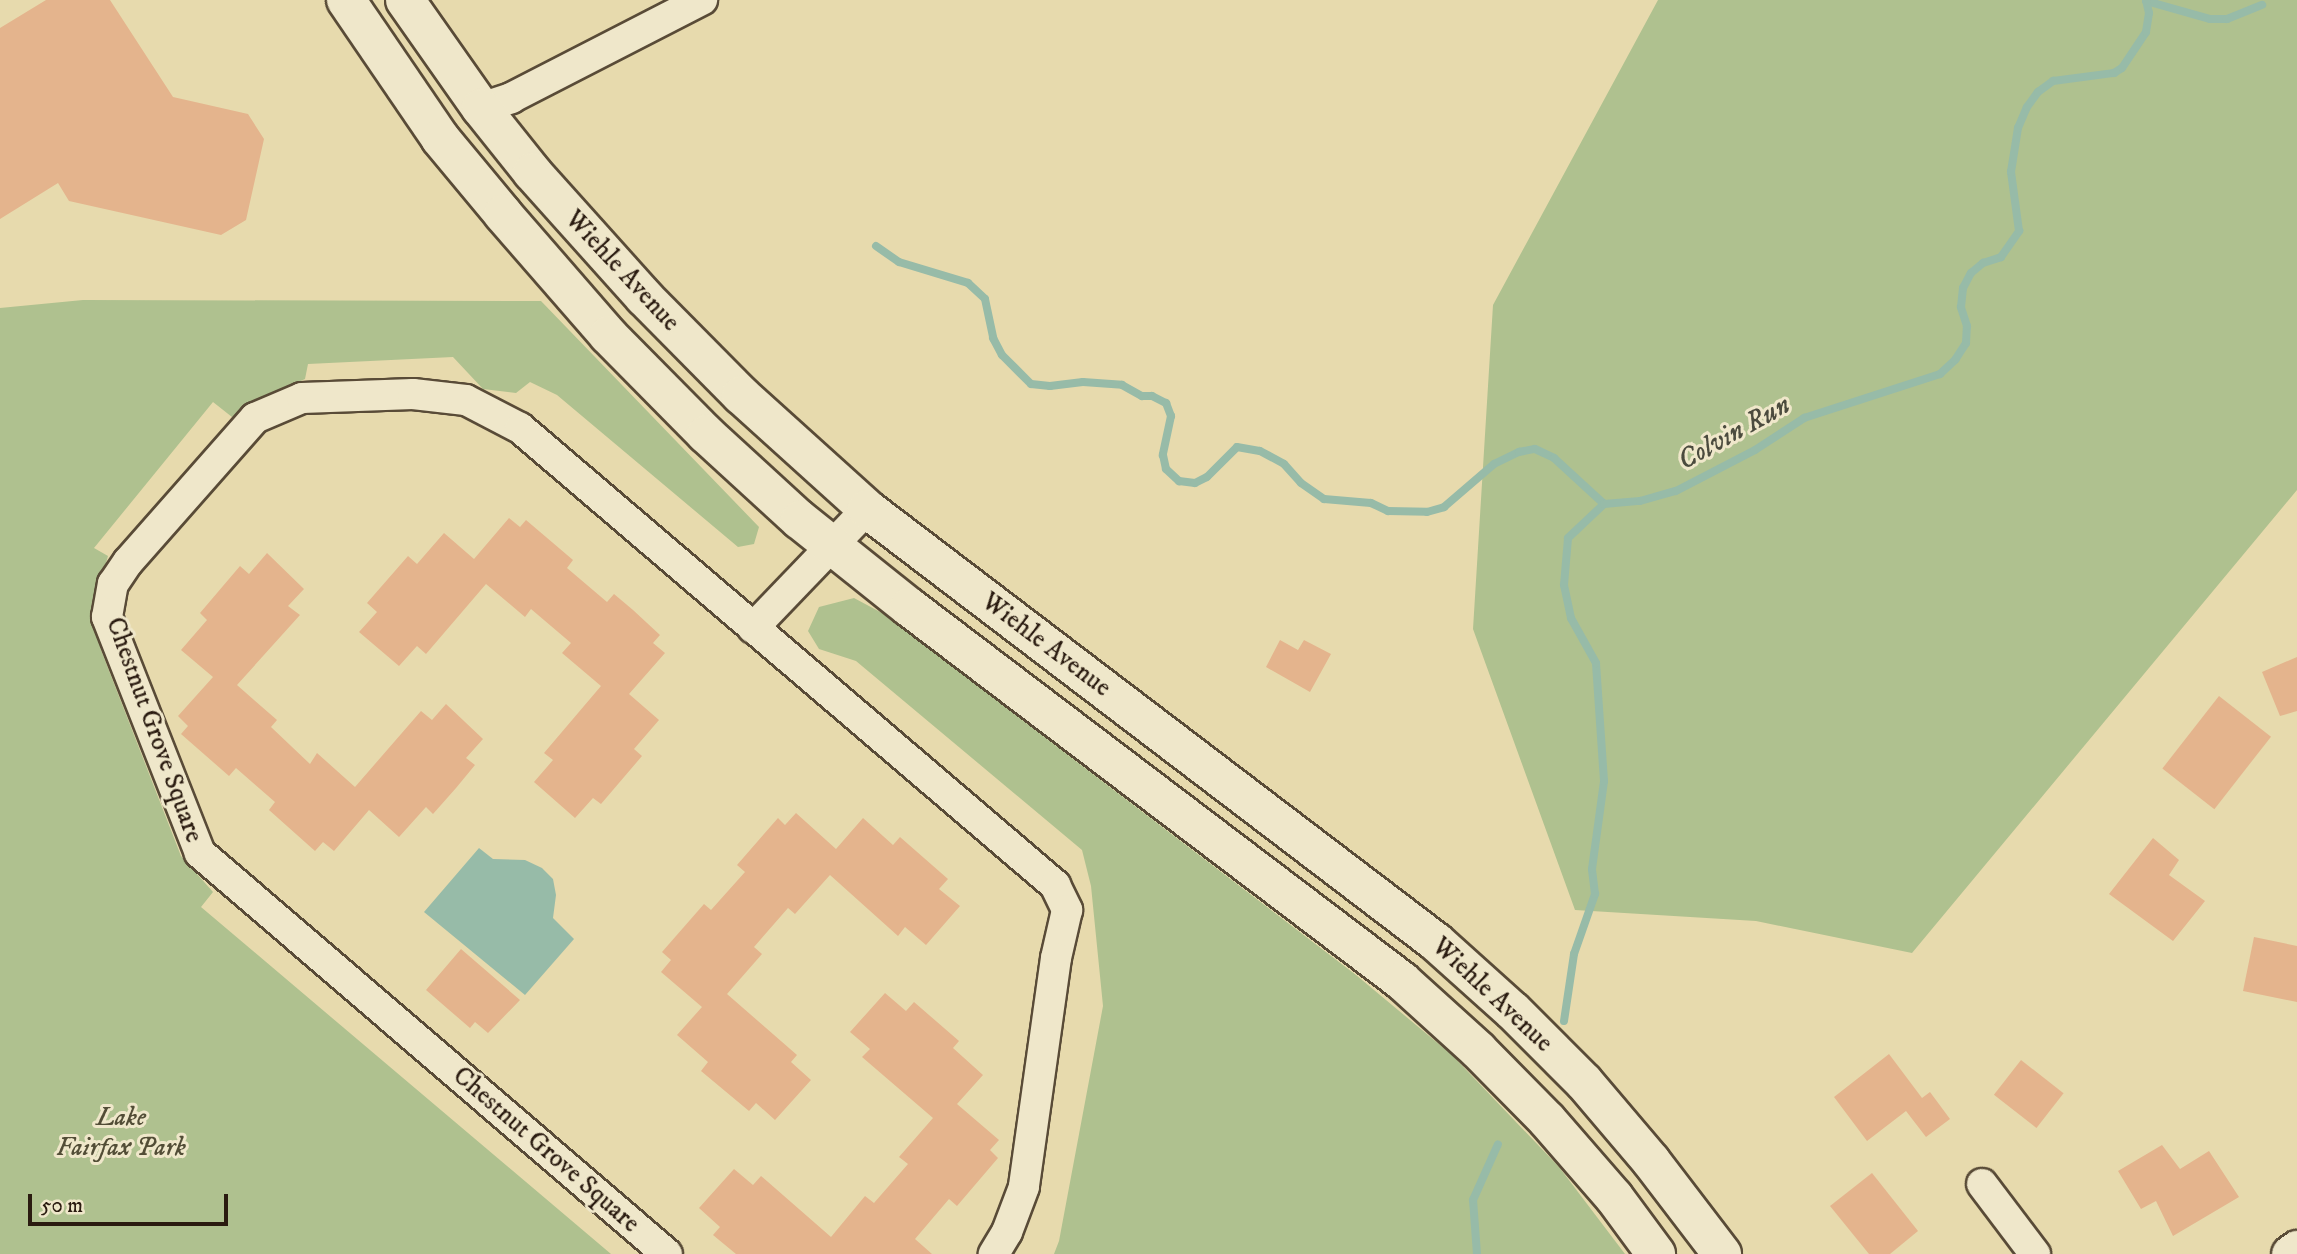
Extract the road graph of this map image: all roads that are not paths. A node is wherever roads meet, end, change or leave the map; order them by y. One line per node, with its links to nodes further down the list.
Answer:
1 (346, 0): 6 (main road, Wiehle Avenue)
2 (405, 0): 4 (main road, Wiehle Avenue)
3 (702, 0): 4 (street)
4 (481, 108): 5 (main road, Wiehle Avenue)
5 (867, 509): 6 (street); 13 (main road, Wiehle Avenue)
6 (831, 546): 7 (street); 12 (main road, Wiehle Avenue)
7 (752, 628): 10 (street, Chestnut Grove Square); 11 (street, Chestnut Grove Square)
8 (1982, 1184): 14 (street)
9 (2297, 1249): 15 (street)
10 (667, 1254)
11 (994, 1254)
12 (1656, 1254)
13 (1722, 1254)
14 (2035, 1254)
15 (2290, 1254)

